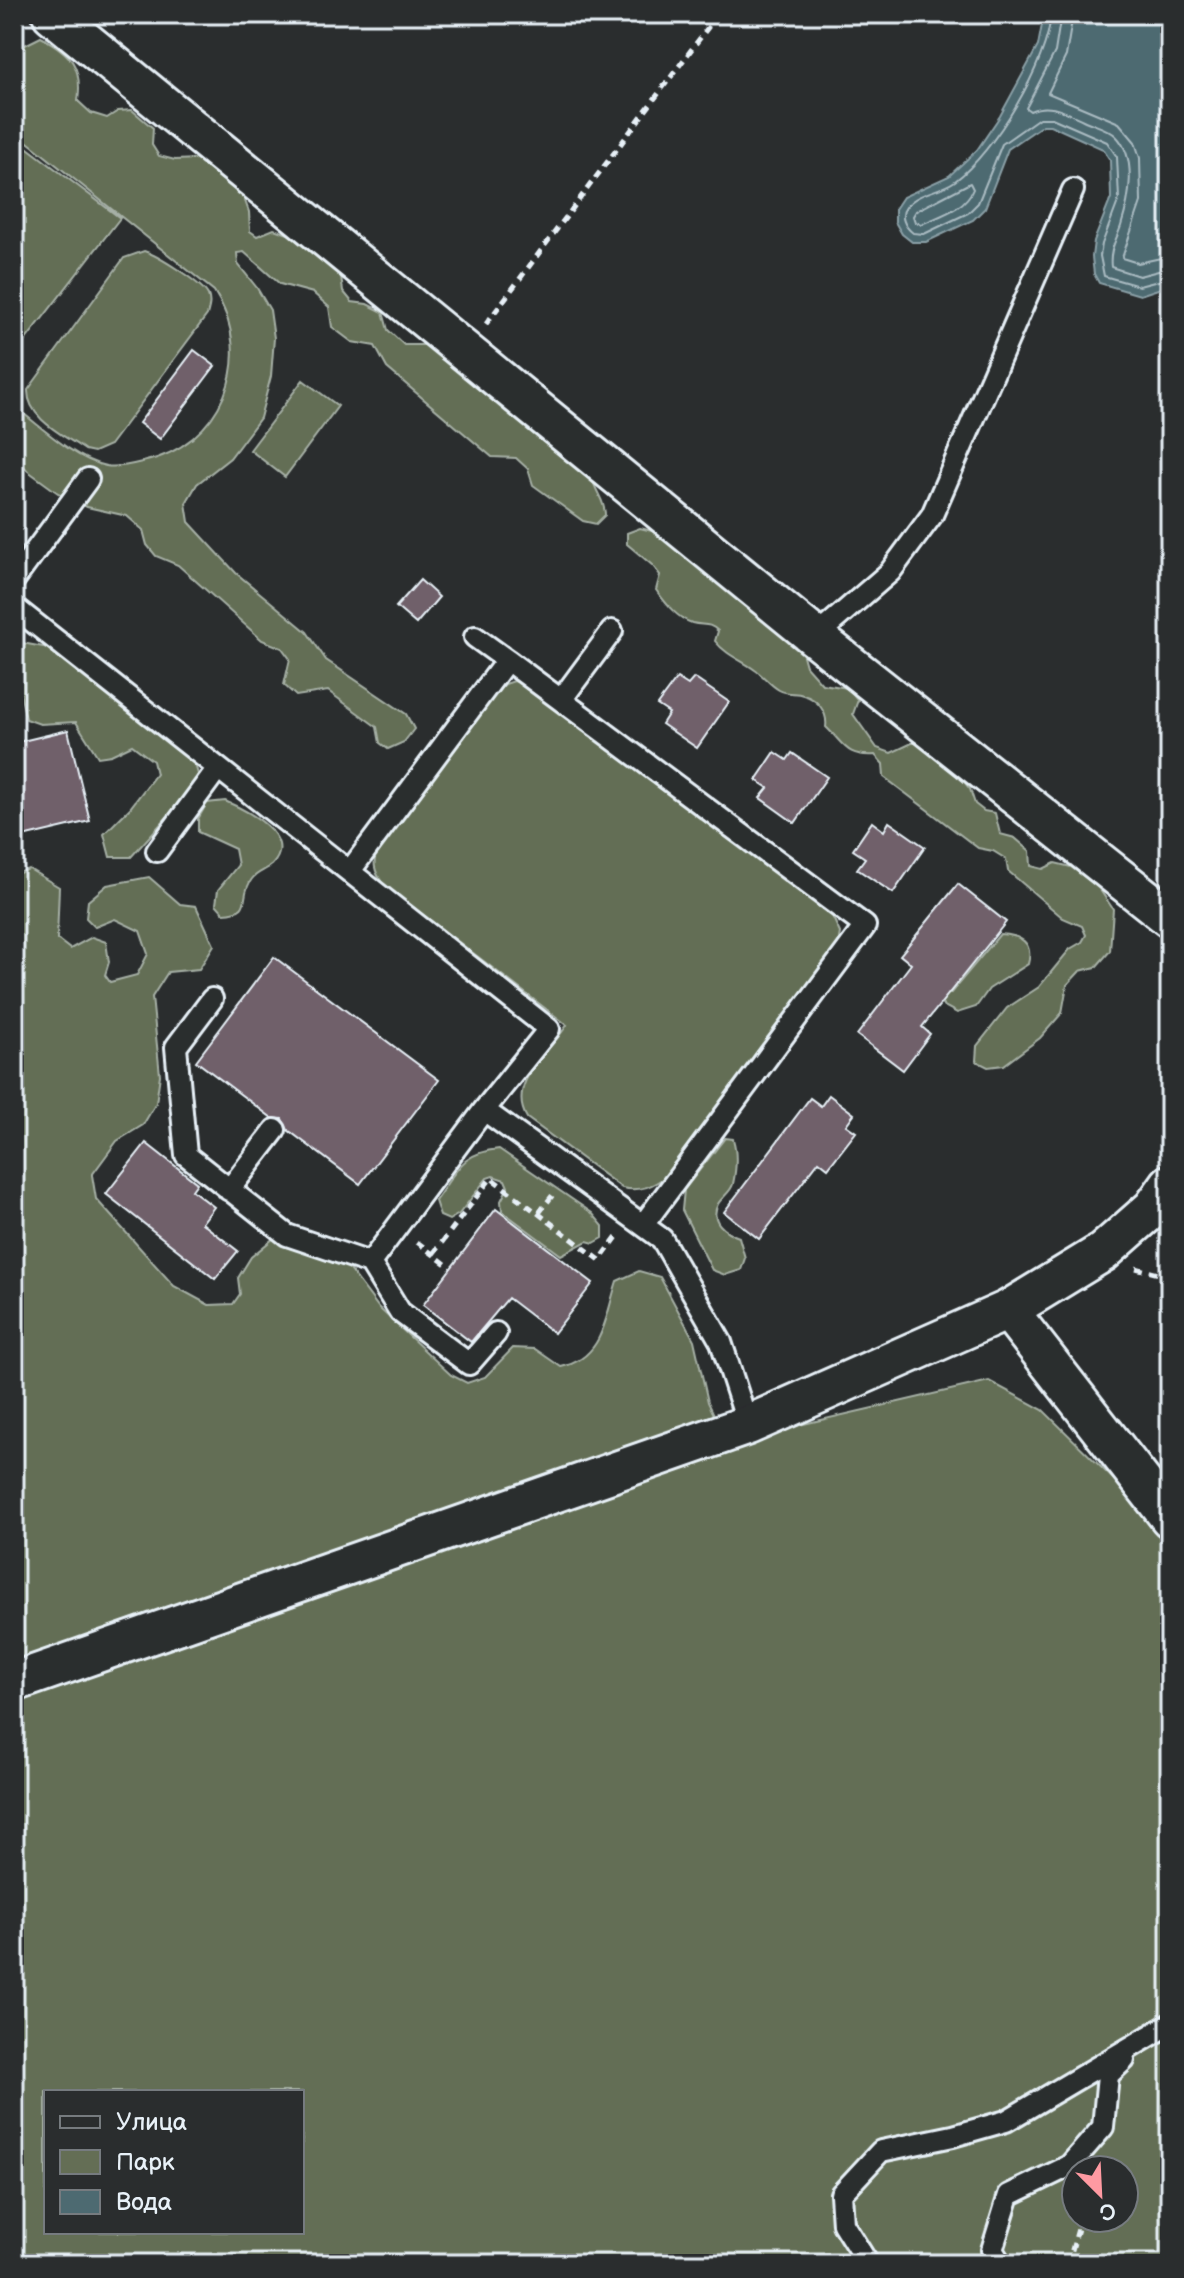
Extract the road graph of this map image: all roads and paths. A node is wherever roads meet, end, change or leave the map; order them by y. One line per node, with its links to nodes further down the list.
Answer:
1 (52, 14): 4 (street)
2 (718, 14): 4 (path)
3 (1073, 190): 10 (lane)
4 (466, 352): 10 (street)
5 (88, 479): 6 (lane)
6 (14, 580)
7 (14, 607): 13 (lane)
8 (612, 631): 12 (lane)
9 (475, 637): 11 (lane)
10 (815, 637): 16 (street)
11 (507, 660): 12 (lane); 15 (lane)
12 (561, 700): 22 (lane)
13 (218, 768): 14 (lane); 15 (lane)
14 (157, 851)
15 (350, 871): 18 (lane)
16 (1170, 918)
17 (212, 999): 21 (lane)
18 (484, 1110): 22 (lane); 23 (lane)
19 (275, 1130): 21 (lane)
20 (1170, 1184): 27 (street)
21 (229, 1190): 25 (lane)
22 (638, 1221): 24 (path); 29 (lane)
23 (397, 1227): 24 (path); 25 (lane)
24 (433, 1254): 26 (path)
25 (370, 1263): 28 (lane)
26 (451, 1268)
27 (1008, 1310): 29 (street); 30 (street)
28 (496, 1333)
29 (748, 1425): 31 (street)
30 (1170, 1518)
31 (14, 1682)
32 (1170, 2024): 33 (lane)
33 (1147, 2038): 35 (lane); 36 (lane)
34 (1076, 2234): 37 (path)
35 (868, 2264)
36 (1001, 2264)
37 (1068, 2264)

